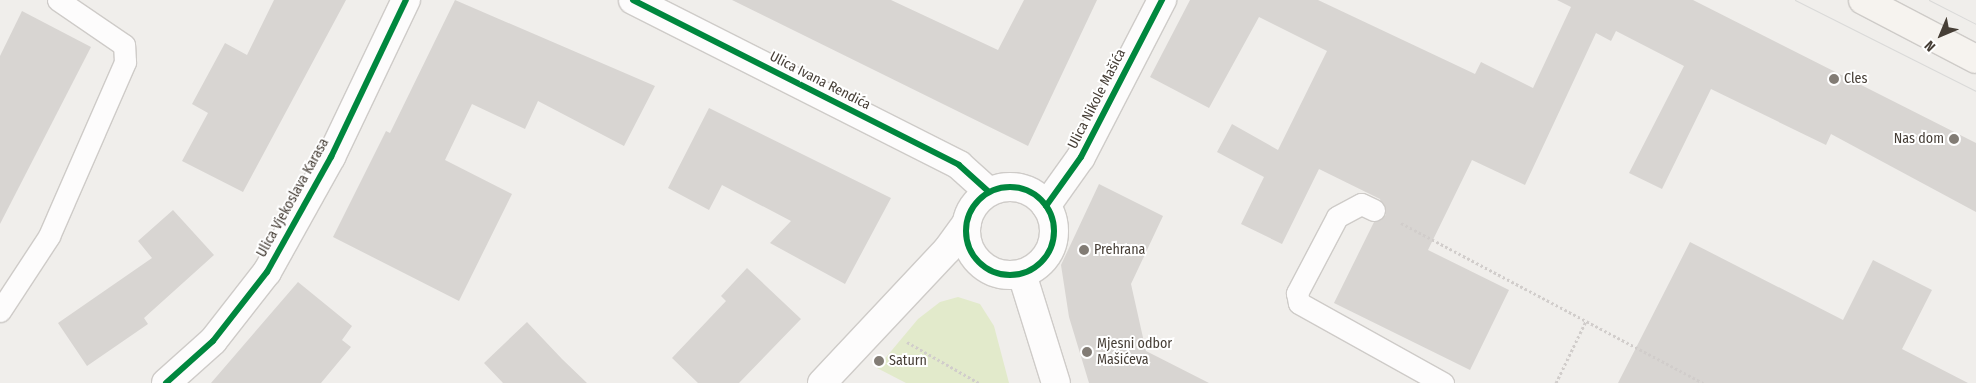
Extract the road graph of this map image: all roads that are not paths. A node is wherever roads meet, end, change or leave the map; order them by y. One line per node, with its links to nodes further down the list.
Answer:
1 (58, 0): 12 (lane)
2 (406, 0): 13 (street, Ulica Vjekoslava Karasa)
3 (633, 0): 7 (street, Ulica Ivana Rendića)
4 (1162, 0): 8 (street, Ulica Nikole Mašića)
5 (1862, 0): 6 (main road)
6 (1976, 59)
7 (989, 192): 8 (street); 10 (street)
8 (1046, 206): 11 (street)
9 (1374, 210): 16 (lane)
10 (966, 222): 11 (street); 14 (street)
11 (1022, 274): 15 (street)
12 (0, 311)
13 (166, 383)
14 (822, 383)
15 (1056, 383)
16 (1443, 383)

